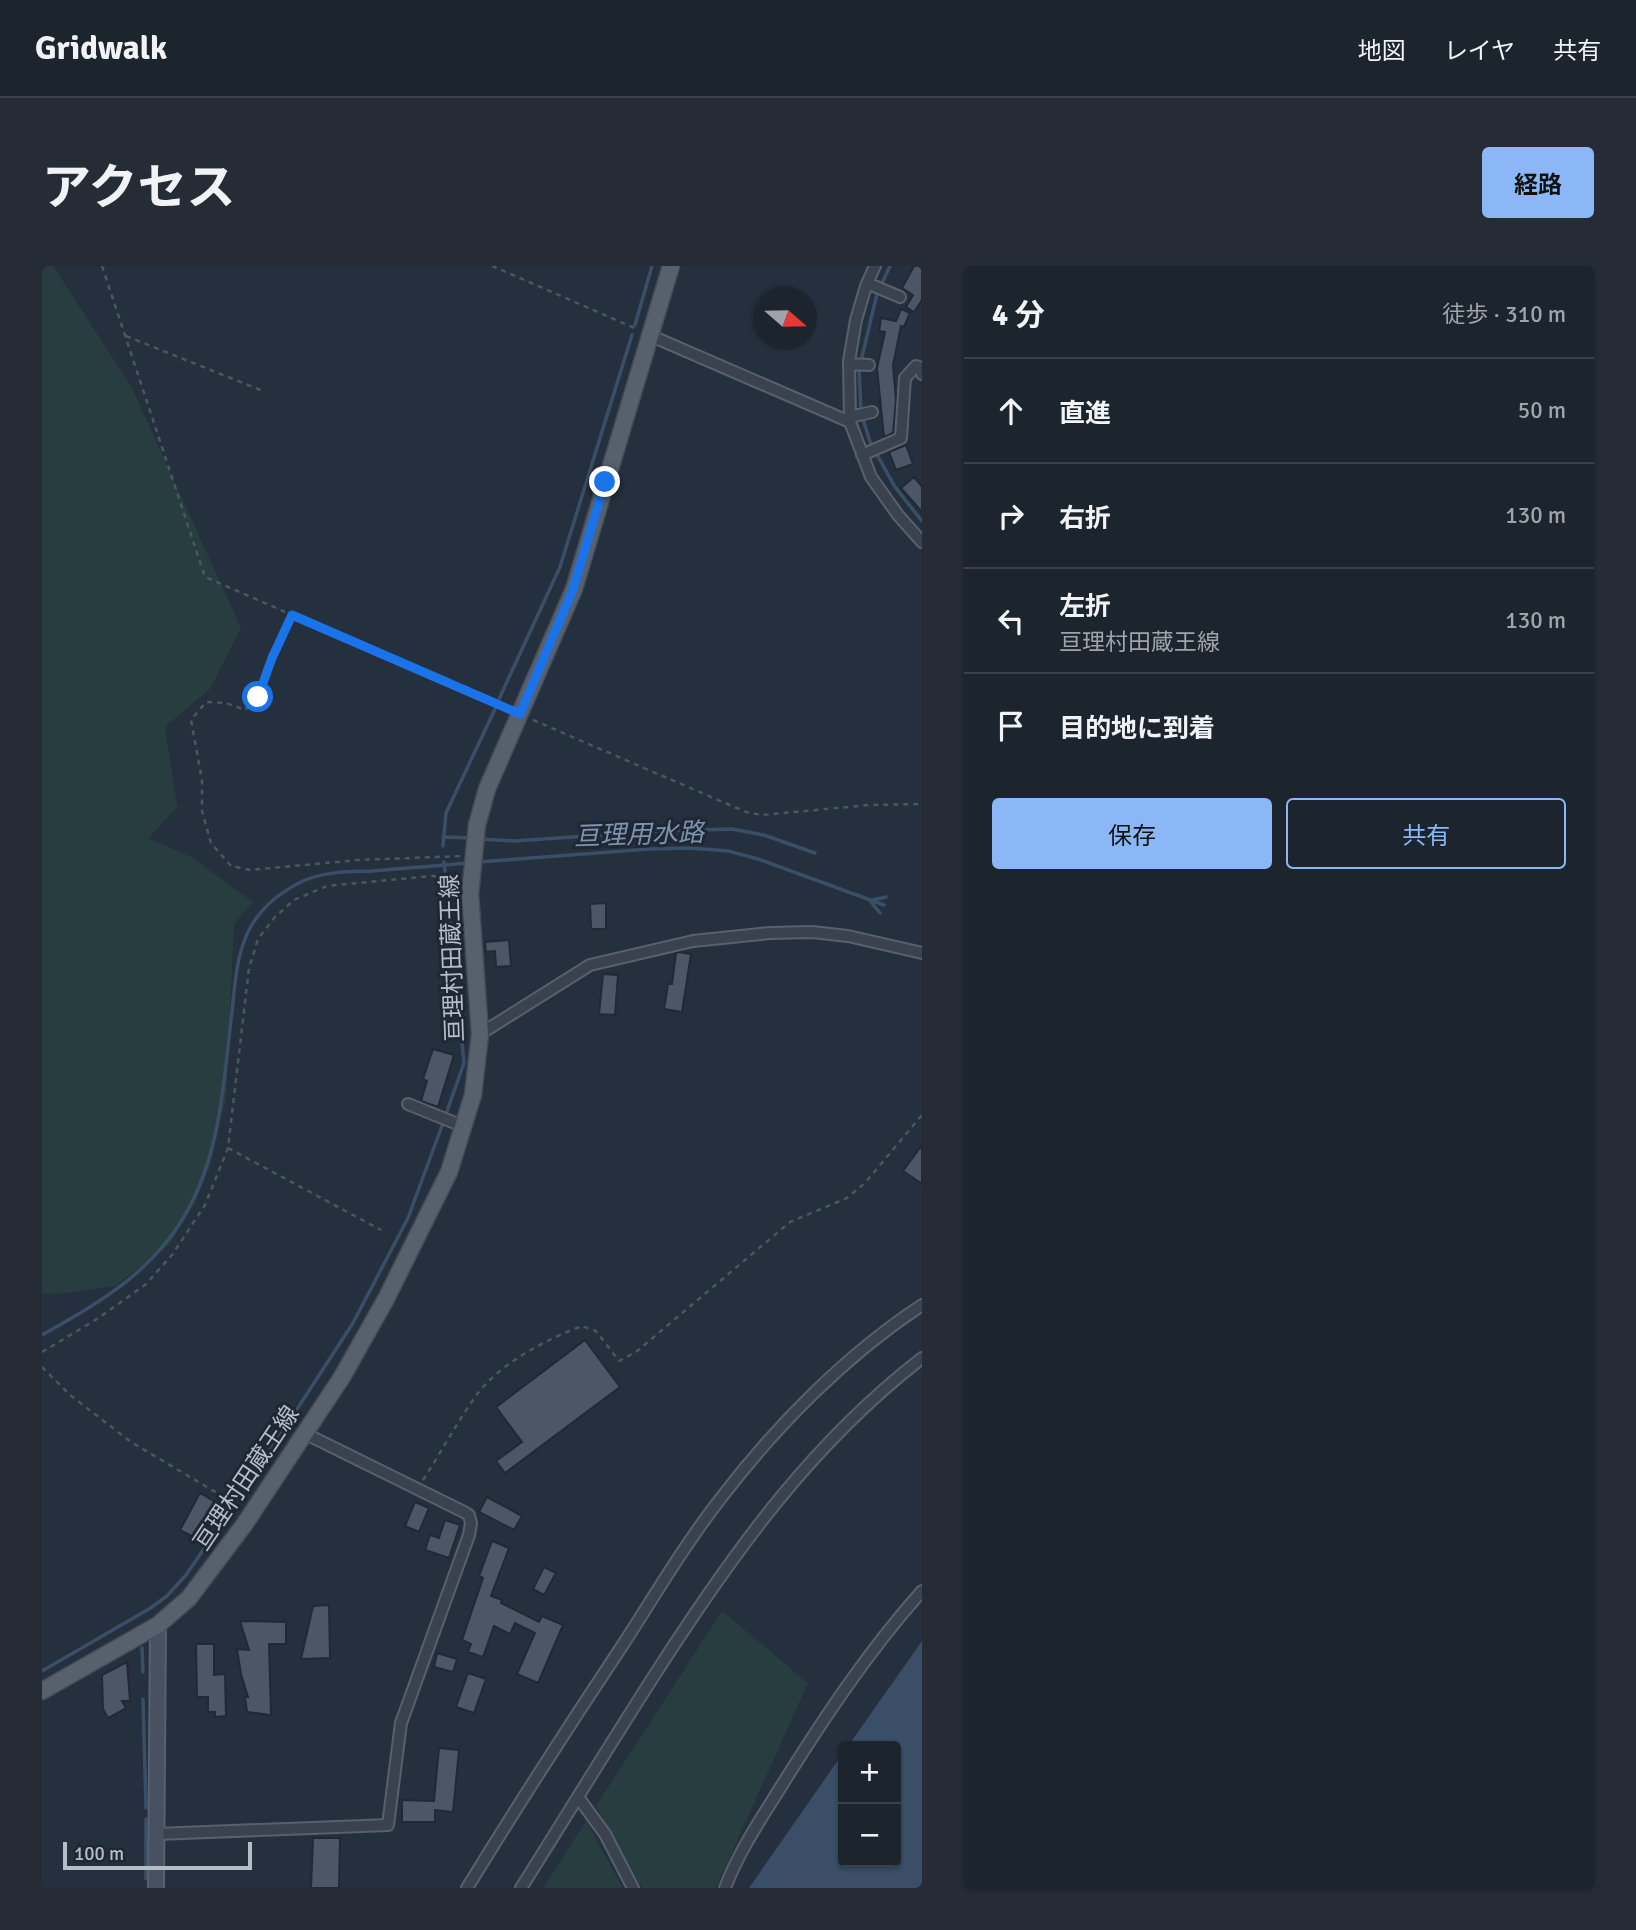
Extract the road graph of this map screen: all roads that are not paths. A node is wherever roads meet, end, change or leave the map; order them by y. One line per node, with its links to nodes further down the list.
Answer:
1 (671, 266): 5 (main road, 亘理村田蔵王線)
2 (875, 266): 3 (street)
3 (867, 283): 4 (street); 6 (street)
4 (901, 298)
5 (649, 335): 10 (street); 14 (main road, 亘理村田蔵王線)
6 (849, 364): 7 (street); 10 (street)
7 (869, 365)
8 (922, 374): 11 (street)
9 (872, 412): 10 (street)
10 (850, 420): 11 (street)
11 (862, 455): 12 (street)
12 (922, 542)
13 (922, 953): 14 (street)
14 (480, 1034): 16 (main road, 亘理村田蔵王線)
15 (408, 1104): 16 (street)
16 (465, 1127): 19 (main road, 亘理村田蔵王線)
17 (922, 1305): 26 (street)
18 (922, 1358): 23 (street)
19 (304, 1433): 21 (main road, 亘理村田蔵王線); 24 (street)
20 (922, 1591): 29 (street)
21 (158, 1625): 22 (main road, 亘理村田蔵王線); 24 (street)
22 (42, 1691)
23 (578, 1797): 27 (street); 28 (street)
24 (156, 1834): 25 (street)
25 (156, 1888)
26 (467, 1888)
27 (521, 1888)
28 (633, 1888)
29 (725, 1888)

